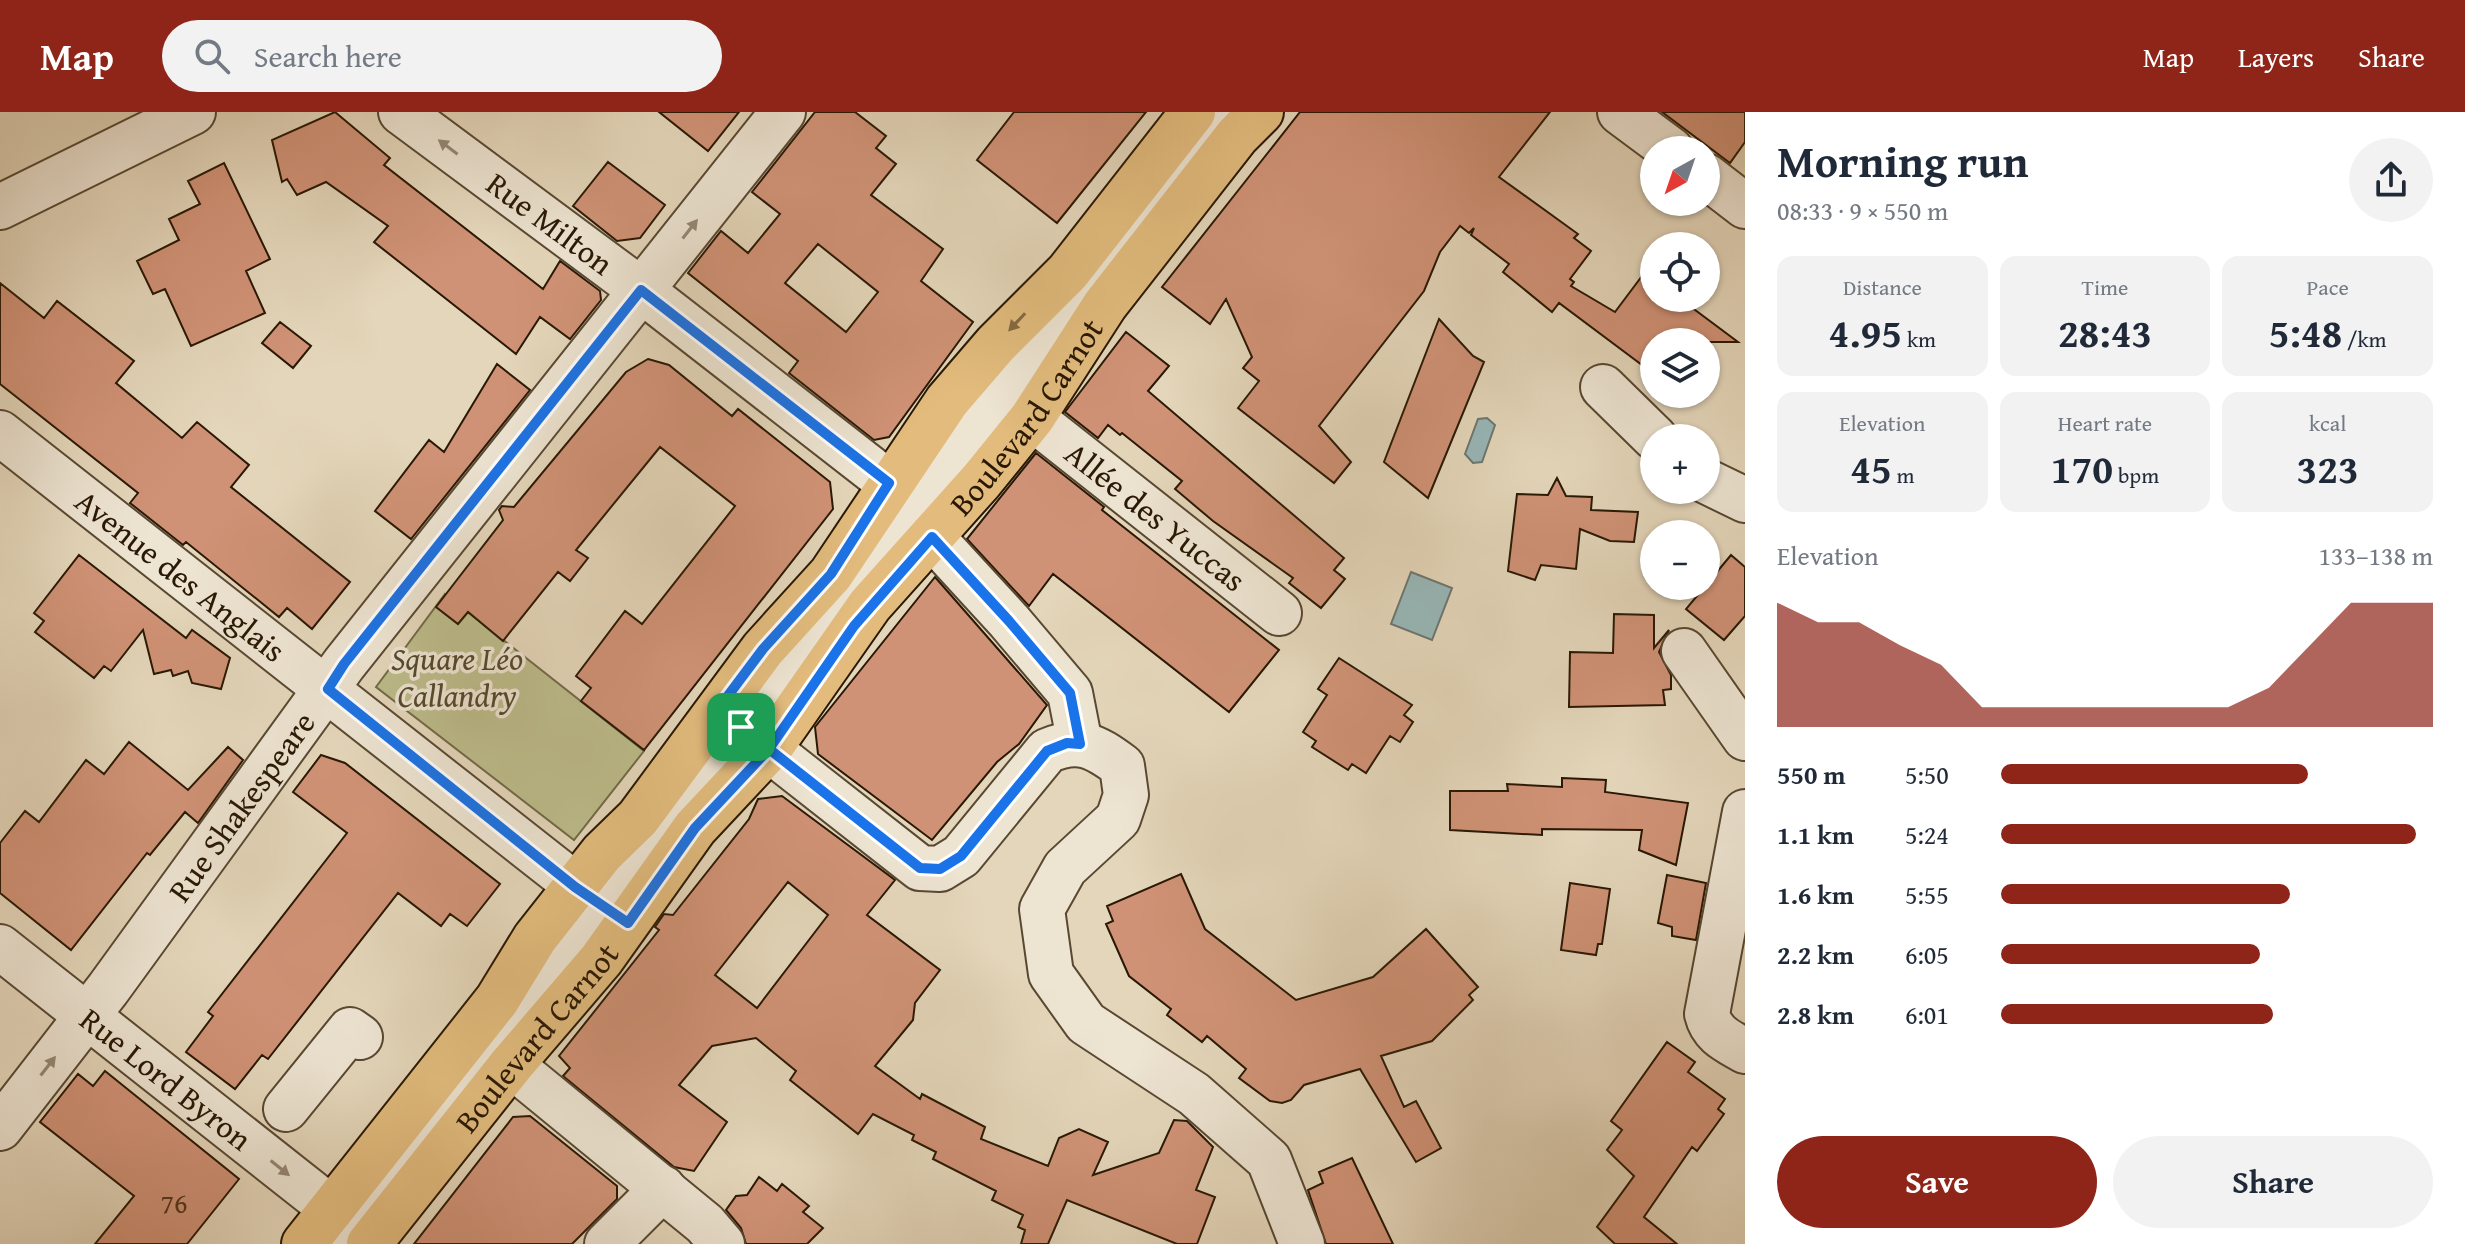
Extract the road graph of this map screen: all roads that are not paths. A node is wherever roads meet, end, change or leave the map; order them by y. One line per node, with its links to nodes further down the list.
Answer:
1 (193, 112): 11 (street)
2 (401, 112): 12 (street, Rue Milton, one-way to 2)
3 (783, 112): 12 (street, Rue Shakespeare, one-way to 3)
4 (1193, 112): 17 (main road, Boulevard Carnot, one-way to 17)
5 (1226, 112): 24 (street)
6 (1261, 112): 14 (main road, Boulevard Carnot)
7 (1620, 112): 8 (street)
8 (1652, 136)
9 (1720, 187): 10 (street)
10 (1745, 206)
11 (0, 207)
12 (641, 290): 17 (street, Rue Milton); 23 (street, Rue Shakespeare)
13 (1603, 387): 15 (street)
14 (1032, 418): 20 (main road, Boulevard Carnot); 21 (street, Allée des Yuccas)
15 (1641, 424)
16 (0, 433): 23 (street, Avenue des Anglais)
17 (889, 483): 24 (main road, Boulevard Carnot)
18 (1720, 488): 19 (street)
19 (1745, 500)
20 (932, 537): 24 (main road, Boulevard Carnot); 26 (street)
21 (1279, 613)
22 (1684, 651): 25 (street)
23 (328, 689): 28 (street, Avenue des Anglais); 30 (street, Rue Shakespeare)
24 (743, 728): 26 (street); 28 (main road, Boulevard Carnot); 28 (main road, Boulevard Carnot)
25 (1745, 738)
26 (1080, 744): 42 (street)
27 (1745, 812): 32 (street)
28 (601, 905): 33 (main road, Boulevard Carnot); 37 (main road, Boulevard Carnot)
29 (0, 947): 30 (street, Rue Lord Byron)
30 (88, 1015): 35 (street, Rue Shakespeare, one-way to 30); 37 (street, Rue Lord Byron, one-way to 37)
31 (360, 1037): 34 (street)
32 (1745, 1051)
33 (511, 1065): 36 (street); 39 (main road, Boulevard Carnot)
34 (286, 1109)
35 (0, 1128)
36 (663, 1188): 40 (street); 41 (street)
37 (334, 1226): 38 (main road, Boulevard Carnot)
38 (304, 1244)
39 (369, 1244)
40 (607, 1244)
41 (722, 1244)
42 (1302, 1244)

